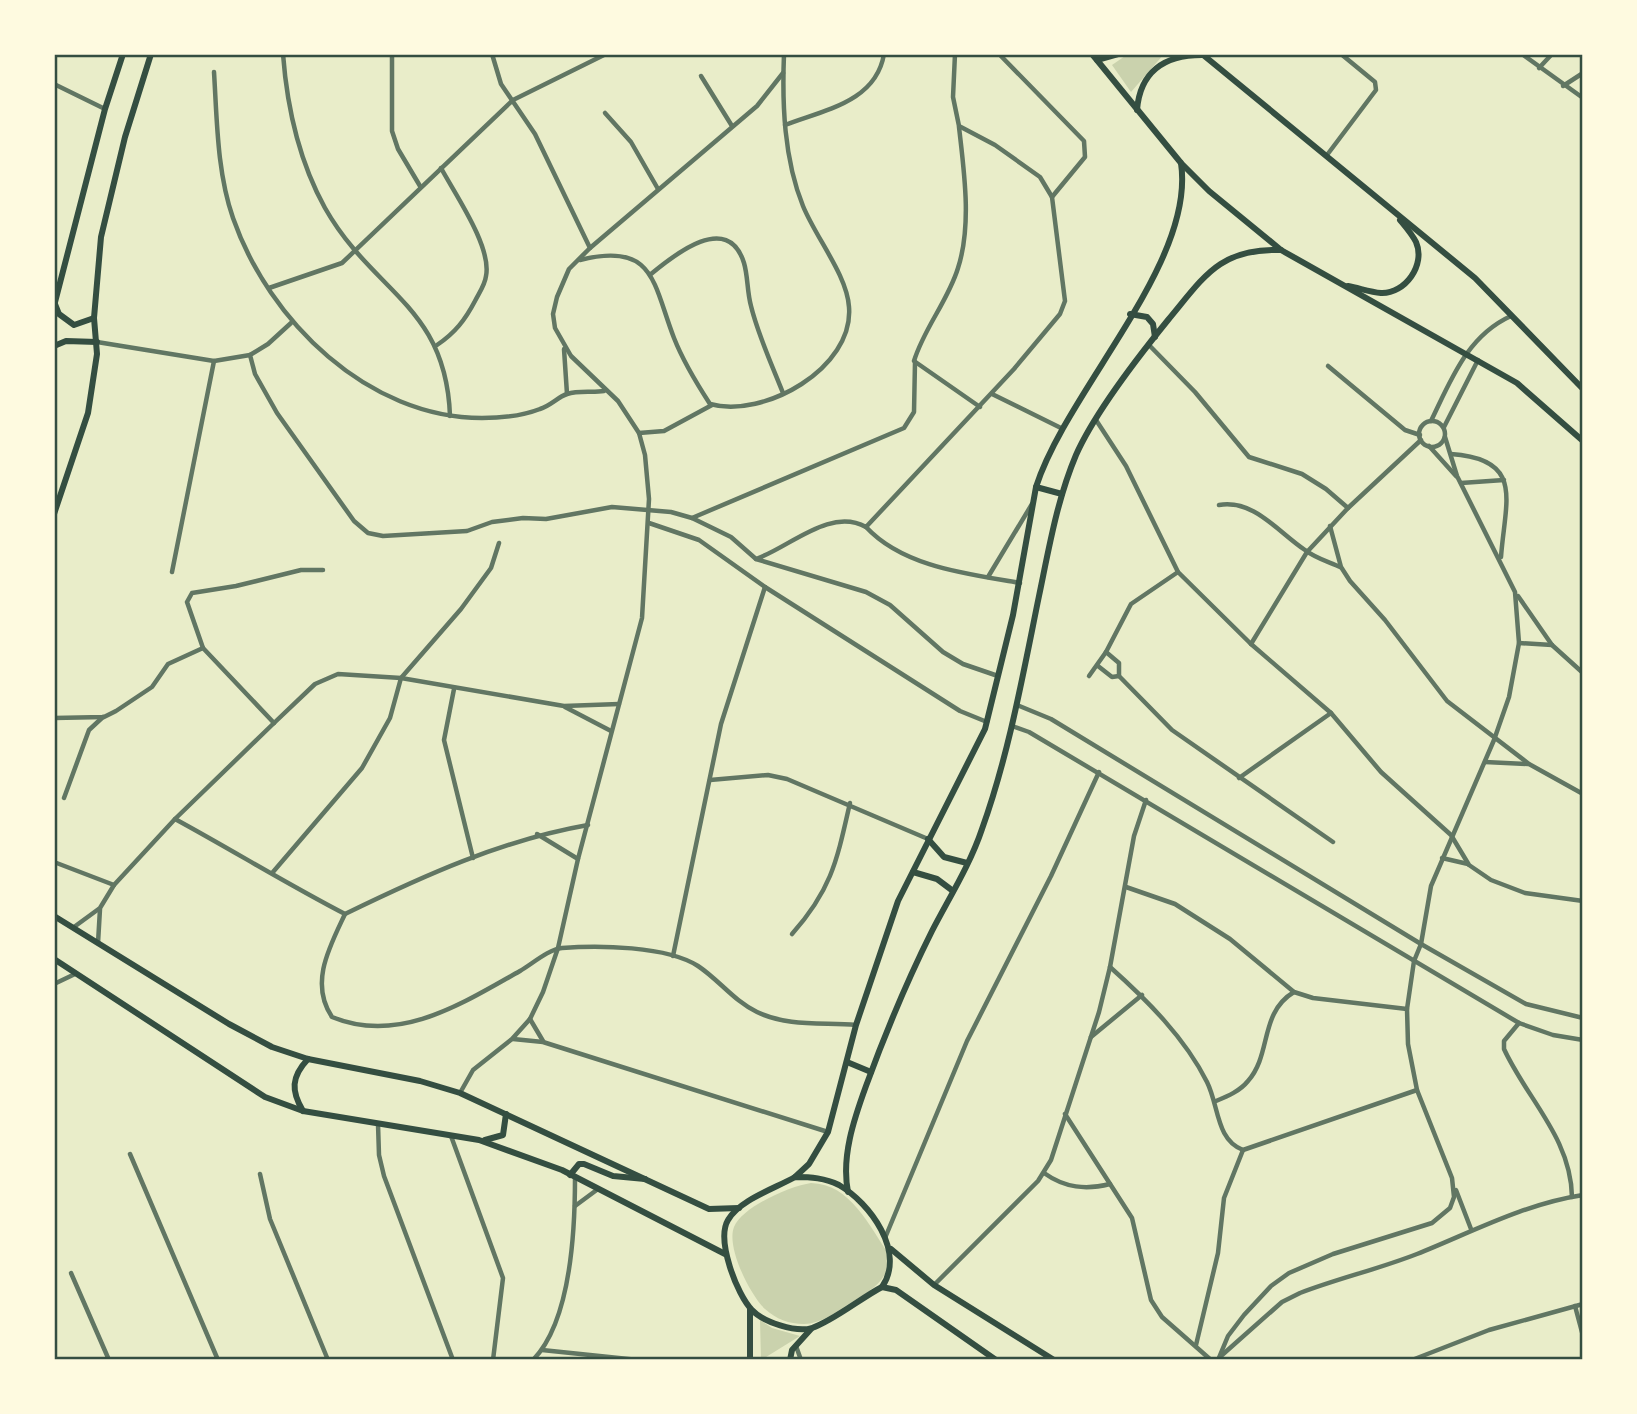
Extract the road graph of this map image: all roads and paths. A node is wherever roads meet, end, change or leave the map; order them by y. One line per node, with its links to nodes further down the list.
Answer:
1 (123, 54): 27 (main road)
2 (151, 54): 50 (main road)
3 (283, 54): 42 (street)
4 (392, 54): 36 (street)
5 (492, 54): 26 (street)
6 (606, 54): 16 (street)
7 (784, 54): 20 (street)
8 (884, 54): 31 (street)
9 (955, 54): 32 (street)
10 (999, 54): 38 (street)
11 (1118, 54): 17 (main road)
12 (1202, 54): 28 (main road); 33 (main road)
13 (1341, 54): 33 (street)
14 (1522, 54): 18 (street)
15 (1552, 54): 18 (street)
16 (599, 56): 26 (street)
17 (1094, 57): 28 (main road)
18 (1539, 68): 24 (street)
19 (214, 72): 46 (street)
20 (783, 73): 30 (street); 31 (street)
21 (1583, 73): 24 (street)
22 (701, 76): 30 (street)
23 (54, 84): 27 (street)
24 (1563, 86): 25 (street)
25 (1583, 99)
26 (513, 100): 35 (street); 40 (street)
27 (105, 109): 47 (main road)
28 (1137, 110): 34 (main road)
29 (605, 113): 37 (street)
30 (732, 125): 37 (street)
31 (785, 125): 66 (street)
32 (959, 126): 38 (street); 62 (street)
33 (1327, 155): 39 (main road)
34 (1181, 163): 41 (main road); 48 (main road)
35 (440, 168): 36 (street); 54 (street)
36 (420, 186): 42 (street)
37 (658, 189): 40 (street)
38 (1052, 197): 68 (street)
39 (1393, 211): 45 (main road); 49 (main road)
40 (590, 248): 43 (street)
41 (1281, 250): 45 (main road); 52 (main road)
42 (356, 251): 46 (street); 54 (street)
43 (578, 260): 44 (street); 57 (street)
44 (651, 274): 66 (street); 69 (street)
45 (1343, 285): 58 (main road)
46 (269, 288): 51 (street)
47 (55, 305): 50 (main road)
48 (1130, 314): 52 (main road); 74 (main road)
49 (1512, 316): 58 (street); 64 (main road)
50 (94, 318): 53 (main road)
51 (291, 323): 59 (street); 71 (street)
52 (1155, 337): 55 (main road)
53 (97, 342): 56 (main road); 61 (street); 88 (main road)
54 (437, 345): 71 (street)
55 (1149, 345): 72 (main road); 90 (street)
56 (54, 346)
57 (564, 346): 65 (street); 67 (street)
58 (1465, 354): 60 (main road); 73 (street)
59 (250, 355): 61 (street); 91 (street)
60 (1478, 360): 75 (street); 79 (main road)
61 (214, 361): 103 (street)
62 (915, 362): 70 (street); 93 (street)
63 (1328, 366): 77 (street)
64 (1583, 389)
65 (604, 391): 67 (street); 76 (street)
66 (783, 393): 69 (street)
67 (567, 394): 71 (street)
68 (992, 394): 70 (street); 74 (street)
69 (715, 405): 76 (street)
70 (980, 407): 96 (street)
71 (450, 416)
72 (1097, 420): 86 (main road); 104 (street)
73 (1431, 421): 75 (street); 77 (street)
74 (1061, 428): 85 (main road)
75 (1444, 428): 78 (street)
76 (639, 433): 91 (street)
77 (1421, 437): 80 (street); 90 (street)
78 (1445, 437): 80 (street); 81 (street)
79 (1582, 438)
80 (1429, 446): 82 (street)
81 (1450, 454): 82 (street); 83 (street)
82 (1457, 476): 84 (street)
83 (1504, 480): 84 (street); 99 (street)
84 (1461, 483): 99 (street)
85 (1036, 487): 86 (main road); 87 (main road)
86 (1062, 494): 122 (main road)
87 (1034, 500): 105 (street); 106 (main road)
88 (57, 501): 92 (main road)
89 (1219, 505): 98 (street)
90 (1348, 508): 95 (street)
91 (649, 511): 93 (street); 94 (street)
92 (54, 514)
93 (692, 518): 100 (street)
94 (649, 523): 107 (street); 121 (street)
95 (1330, 526): 98 (street); 101 (street)
96 (866, 527): 100 (street); 105 (street)
97 (499, 543): 119 (street)
98 (1307, 552): 101 (street); 110 (street)
99 (1501, 558): 108 (street)
100 (756, 559): 118 (street)
101 (1341, 567): 131 (street)
102 (323, 570): 112 (street)
103 (173, 572)
104 (1178, 572): 110 (street); 113 (street)
105 (988, 577): 106 (street)
106 (1020, 583): 118 (main road)
107 (765, 587): 127 (street); 136 (street)
108 (1516, 592): 109 (street); 111 (street)
109 (1520, 643): 111 (street); 131 (street)
110 (1251, 644): 124 (street)
111 (1552, 645): 115 (street)
112 (203, 648): 125 (street); 128 (street)
113 (1106, 652): 114 (street); 117 (street)
114 (1098, 666): 116 (street); 117 (street)
115 (1583, 673)
116 (1089, 676)
117 (1119, 676): 135 (street)
118 (999, 677): 127 (main road)
119 (401, 678): 120 (street); 128 (street); 153 (street)
120 (454, 689): 123 (street); 147 (street)
121 (619, 704): 123 (street); 130 (street)
122 (1016, 705): 129 (main road); 165 (street)
123 (564, 706): 130 (street)
124 (1331, 713): 135 (street); 144 (street)
125 (104, 717): 126 (street); 138 (street)
126 (54, 718)
127 (987, 722): 145 (main road)
128 (274, 723): 141 (street)
129 (1011, 726): 134 (street); 151 (main road)
130 (611, 731): 142 (street)
131 (1494, 740): 132 (street); 133 (street)
132 (1485, 762): 133 (street); 144 (street)
133 (1529, 764): 137 (street)
134 (1098, 772): 139 (street); 213 (street)
135 (1239, 778): 146 (street)
136 (709, 780): 140 (street); 167 (street)
137 (1583, 794)
138 (64, 798)
139 (1146, 800): 156 (street); 169 (street)
140 (850, 803): 145 (street); 163 (street)
141 (175, 819): 153 (street); 155 (street)
142 (588, 825): 143 (street); 149 (street)
143 (537, 834): 147 (street); 149 (street)
144 (1451, 835): 148 (street); 152 (street)
145 (928, 839): 151 (main road); 154 (main road)
146 (1334, 842)
147 (473, 858): 160 (street)
148 (1442, 858): 152 (street); 165 (street)
149 (578, 859): 166 (street)
150 (54, 862): 155 (street)
151 (967, 863): 157 (main road)
152 (1469, 864): 158 (street)
153 (273, 872): 160 (street)
154 (913, 873): 157 (main road); 179 (main road)
155 (114, 885): 159 (street)
156 (1126, 887): 170 (street); 173 (street)
157 (954, 891): 186 (main road)
158 (1583, 901)
159 (100, 908): 162 (street); 164 (street)
160 (345, 914): 166 (street)
161 (54, 916): 162 (main road)
162 (74, 927): 164 (main road)
163 (792, 934)
164 (98, 943): 184 (main road)
165 (1421, 944): 169 (street); 176 (street)
166 (558, 948): 167 (street); 177 (street)
167 (673, 956): 179 (street)
168 (54, 959): 171 (main road)
169 (1413, 961): 175 (street); 178 (street)
170 (1110, 967): 174 (street); 180 (street)
171 (78, 972): 172 (street); 190 (main road)
172 (54, 984)
173 (1294, 992): 175 (street); 189 (street)
174 (1142, 995): 180 (street); 189 (street)
175 (1407, 1009): 187 (street)
176 (1583, 1018)
177 (530, 1019): 181 (street); 183 (street)
178 (1519, 1023): 182 (street); 209 (street)
179 (856, 1025): 185 (main road)
180 (1091, 1037): 191 (street)
181 (512, 1039): 183 (street); 188 (street)
182 (1583, 1040)
183 (543, 1042): 194 (street)
184 (308, 1059): 188 (main road); 190 (main road)
185 (848, 1062): 186 (main road); 194 (main road)
186 (872, 1072): 207 (main road)
187 (1417, 1090): 197 (street); 205 (street)
188 (460, 1093): 192 (main road)
189 (1216, 1101): 197 (street)
190 (303, 1111): 193 (main road)
191 (1065, 1113): 200 (street); 204 (street)
192 (506, 1114): 196 (main road); 203 (main road)
193 (378, 1124): 195 (main road); 231 (street)
194 (828, 1132): 202 (main road)
195 (450, 1133): 196 (main road); 232 (street)
196 (479, 1140): 201 (main road)
197 (1243, 1150): 224 (street)
198 (130, 1154): 229 (street)
199 (260, 1174): 230 (street)
200 (1044, 1174): 204 (street); 217 (street)
201 (572, 1176): 203 (main road); 206 (main road); 210 (street)
202 (795, 1177): 207 (main road); 211 (main road)
203 (647, 1179): 211 (main road)
204 (1110, 1184): 224 (street)
205 (1454, 1186): 212 (street); 227 (street)
206 (598, 1189): 210 (street); 215 (main road)
207 (848, 1192): 213 (main road)
208 (1583, 1195): 209 (street)
209 (1572, 1197): 212 (street)
210 (575, 1207): 226 (street)
211 (739, 1208): 215 (main road)
212 (1471, 1229): 227 (street)
213 (885, 1238): 214 (main road)
214 (890, 1249): 217 (main road); 218 (main road)
215 (725, 1254): 221 (main road)
216 (71, 1273): 228 (street)
217 (934, 1285): 239 (main road)
218 (882, 1287): 222 (main road); 238 (main road)
219 (1583, 1304): 220 (street)
220 (1574, 1306): 223 (street); 241 (street)
221 (750, 1309): 222 (main road); 235 (main road)
222 (811, 1329): 225 (main road)
223 (1583, 1336)
224 (1196, 1345): 240 (street)
225 (796, 1346): 236 (main road); 237 (street)
226 (542, 1350): 233 (street); 234 (street)
227 (1219, 1358)
228 (109, 1360)
229 (218, 1360)
230 (328, 1360)
231 (453, 1360)
232 (493, 1360)
233 (533, 1360)
234 (638, 1360)
235 (750, 1360)
236 (790, 1360)
237 (802, 1360)
238 (996, 1360)
239 (1054, 1360)
240 (1211, 1360)
241 (1412, 1360)

